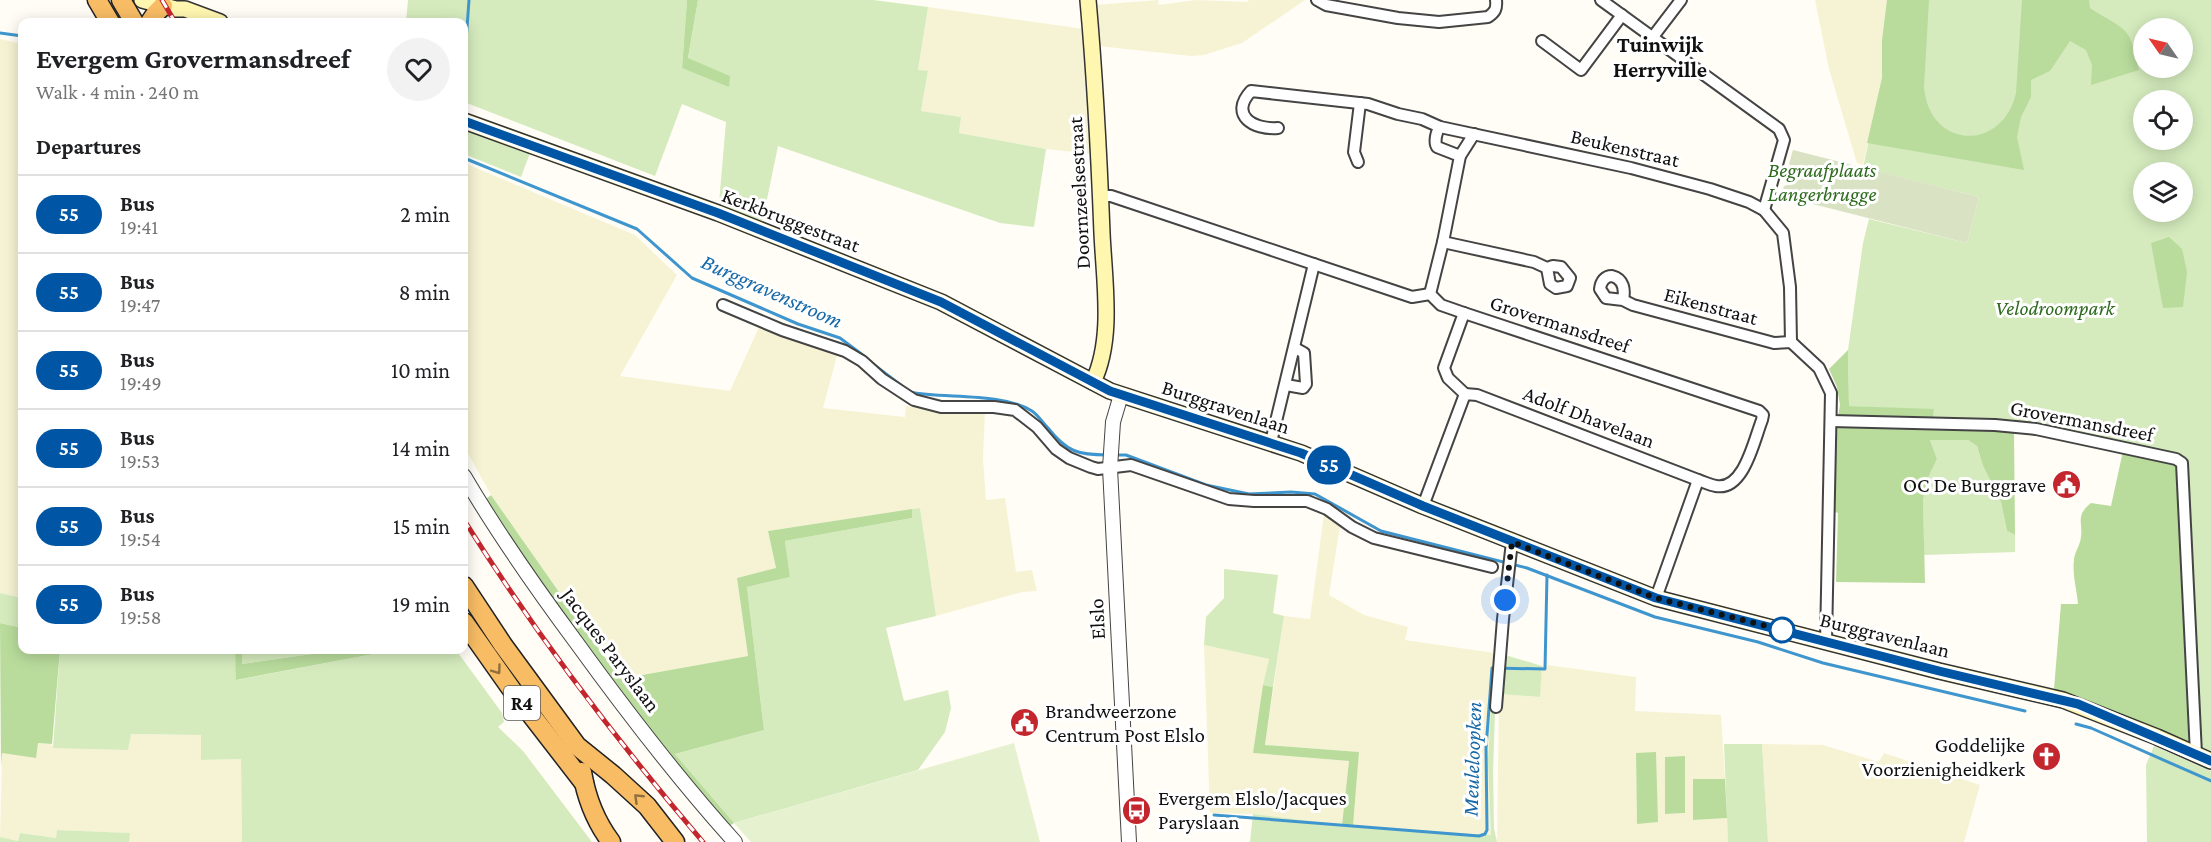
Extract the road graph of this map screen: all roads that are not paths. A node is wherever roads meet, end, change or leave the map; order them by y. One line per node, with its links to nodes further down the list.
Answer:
1 (97, 0): 11 (highway)
2 (121, 0): 12 (highway)
3 (142, 0): 9 (main road)
4 (1088, 0): 24 (main road, Doornzeelsestraat)
5 (1317, 0): 6 (street)
6 (1496, 0)
7 (1601, 0): 10 (street)
8 (1681, 0): 15 (street)
9 (177, 4): 13 (highway); 14 (main road)
10 (1622, 15): 15 (street); 16 (street)
11 (108, 18)
12 (132, 18)
13 (153, 18)
14 (207, 18)
15 (1652, 38): 25 (street)
16 (1542, 41)
17 (1360, 103): 19 (street, Beukenstraat); 20 (street, Beukenstraat); 23 (street)
18 (468, 122): 35 (main road, Kerkbruggestraat)
19 (1440, 127): 21 (street, Beukenstraat); 22 (street)
20 (1278, 128)
21 (1474, 134): 22 (street); 25 (street, Beukenstraat)
22 (1460, 156): 26 (street)
23 (1358, 162)
24 (1101, 196): 27 (street); 35 (main road, Doornzeelsestraat)
25 (1764, 210): 33 (street, Beukenstraat)
26 (1443, 242): 28 (street); 29 (street)
27 (1314, 264): 29 (street); 34 (street)
28 (1547, 268)
29 (1430, 294): 32 (street, Grovermansdreef)
30 (1623, 300): 33 (street, Eikenstraat)
31 (723, 305): 42 (street)
32 (1464, 313): 37 (street); 41 (street, Grovermansdreef)
33 (1791, 342): 39 (street)
34 (1295, 348): 36 (street); 36 (street)
35 (1093, 382): 38 (main road, Burggravenlaan)
36 (1286, 385): 40 (street)
37 (1465, 394): 43 (street, Adolf Dhavelaan); 45 (street)
38 (1121, 395): 40 (main road, Burggravenlaan); 42 (street, Elslo)
39 (1831, 422): 51 (street); 54 (street, Grovermansdreef)
40 (1271, 442): 45 (main road, Burggravenlaan)
41 (1752, 447): 43 (street, Adolf Dhavelaan)
42 (1110, 465): 47 (street); 60 (street, Elslo)
43 (1698, 480): 49 (street)
44 (468, 482): 59 (street, Jacques Paryslaan)
45 (1423, 506): 46 (main road, Burggravenlaan)
46 (1512, 542): 49 (main road, Burggravenlaan); 52 (street)
47 (1492, 567)
48 (468, 592): 53 (highway, R4)
49 (1656, 598): 51 (main road, Burggravenlaan)
50 (468, 628): 56 (highway, R4, one-way to 56)
51 (1826, 641): 54 (main road, Burggravenlaan)
52 (1496, 707)
53 (578, 746): 56 (highway, R4); 58 (highway, R4, one-way to 53)
54 (2196, 754): 55 (main road, Burggravenlaan)
55 (2211, 761)
56 (584, 783): 57 (highway, R4)
57 (611, 842)
58 (675, 842)
59 (735, 842)
60 (1129, 842)

